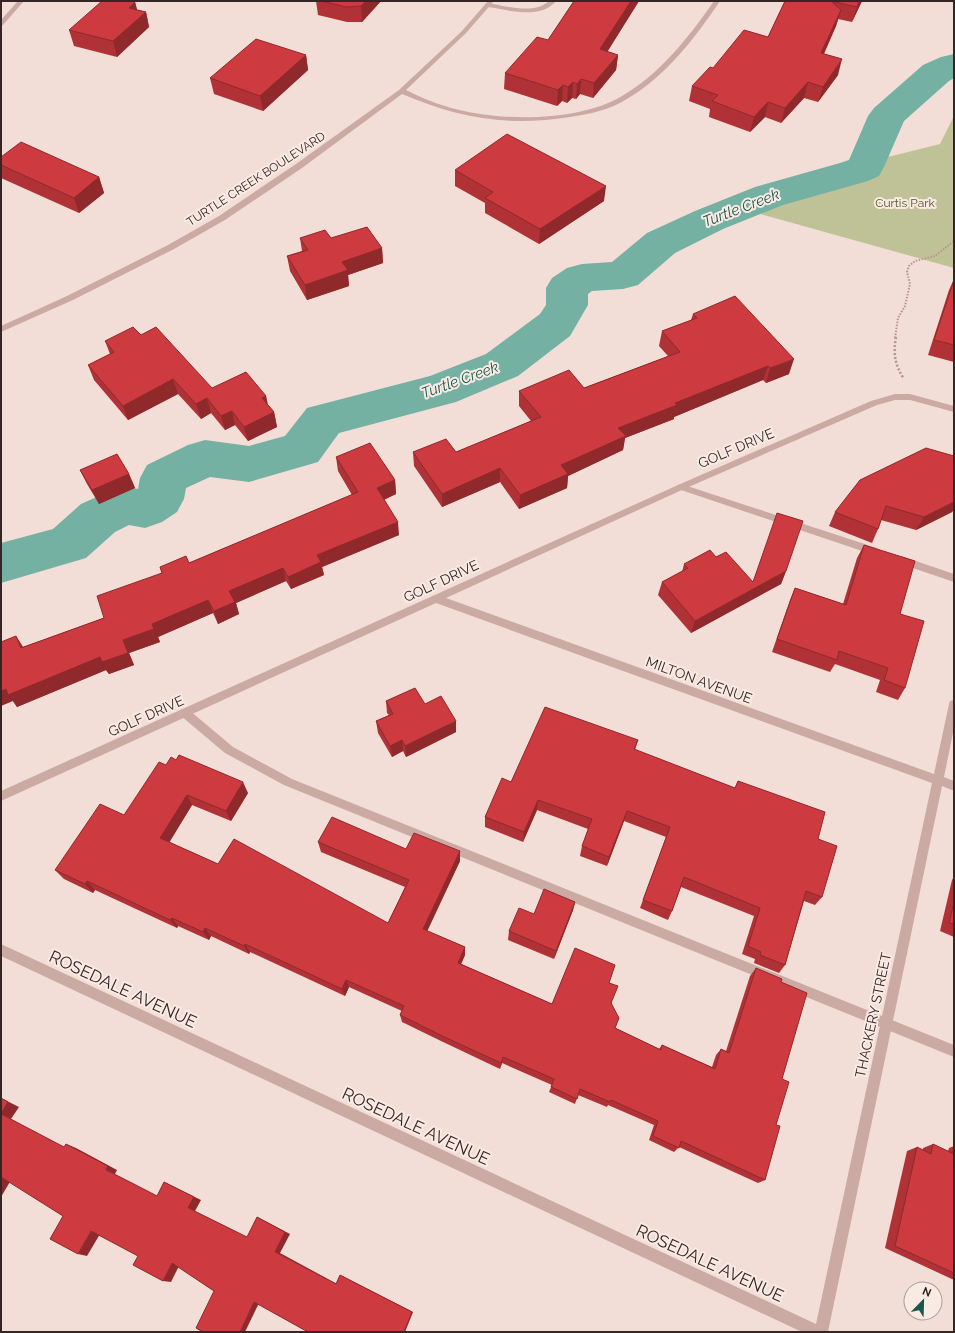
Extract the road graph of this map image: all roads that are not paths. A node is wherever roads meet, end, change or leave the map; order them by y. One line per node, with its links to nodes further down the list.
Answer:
1 (21, 1): 5 (street)
2 (553, 1): 4 (street)
3 (717, 1): 6 (street)
4 (490, 3): 6 (street, TURTLE CREEK BOULEVARD)
5 (1, 24)
6 (401, 91): 7 (street, TURTLE CREEK BOULEVARD)
7 (2, 328)
8 (954, 409): 9 (street, GOLF DRIVE)
9 (681, 487): 10 (street); 11 (street, GOLF DRIVE)
10 (954, 578)
11 (436, 600): 13 (street, GOLF DRIVE); 14 (street, MILTON AVENUE)
12 (954, 704): 14 (street, THACKERY STREET)
13 (186, 713): 16 (street, GOLF DRIVE); 18 (street)
14 (938, 780): 15 (street, MILTON AVENUE); 18 (street, THACKERY STREET)
15 (954, 786)
16 (1, 796)
17 (1, 950): 20 (street, ROSEDALE AVENUE)
18 (886, 1023): 19 (street); 21 (street, THACKERY STREET)
19 (954, 1051)
20 (817, 1332)
21 (821, 1332)

